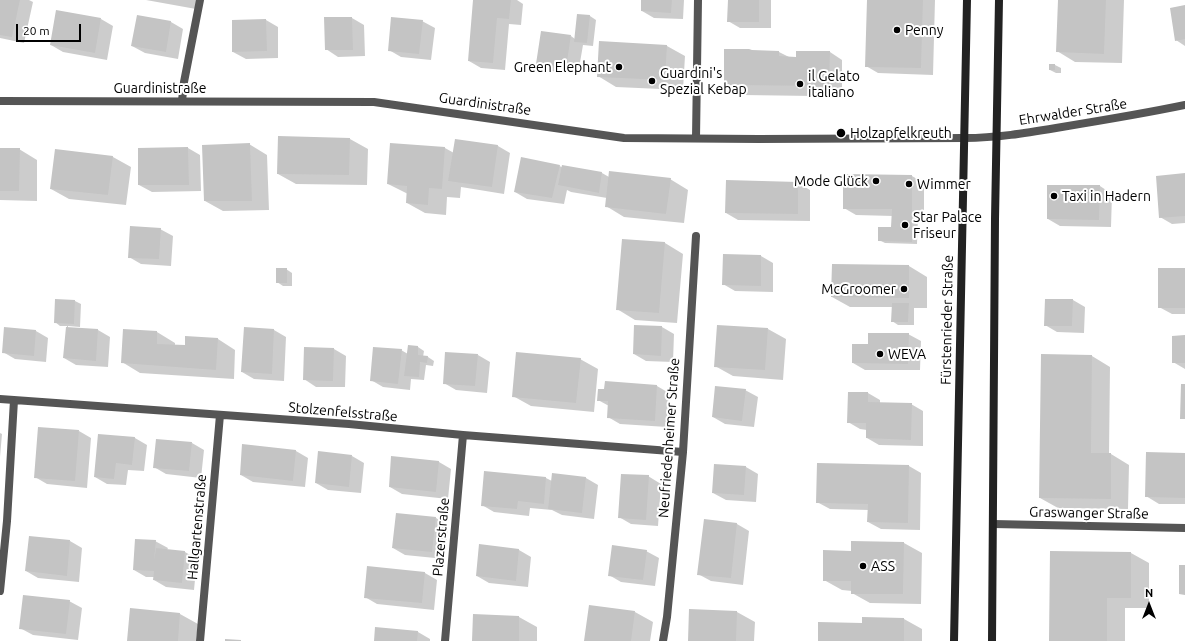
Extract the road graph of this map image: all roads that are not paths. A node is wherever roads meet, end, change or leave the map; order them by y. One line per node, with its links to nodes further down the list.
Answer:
1 (200, 0): 6 (street)
2 (698, 0): 9 (street)
3 (967, 0): 10 (main road, Fürstenrieder Straße)
4 (999, 0): 8 (main road)
5 (0, 101): 6 (street, Guardinistraße)
6 (182, 101): 9 (street, Guardinistraße)
7 (1185, 105): 8 (street, Ehrwalder Straße)
8 (996, 137): 10 (street, Ehrwalder Straße); 17 (main road)
9 (696, 138): 10 (street, Guardinistraße)
10 (965, 138): 23 (main road, Fürstenrieder Straße)
11 (696, 236): 16 (street, Neufriedenheimer Straße)
12 (0, 399): 13 (street, Stolzenfelsstraße)
13 (14, 400): 14 (street, Stolzenfelsstraße); 19 (street)
14 (220, 415): 15 (street, Stolzenfelsstraße); 20 (street, Hallgartenstraße)
15 (463, 436): 16 (street, Stolzenfelsstraße); 21 (street, Plazerstraße)
16 (683, 452): 22 (street, Neufriedenheimer Straße)
17 (992, 524): 18 (street, Graswanger Straße); 24 (main road)
18 (1185, 528)
19 (0, 591)
20 (200, 641)
21 (445, 641)
22 (663, 641)
23 (954, 641)
24 (992, 641)

